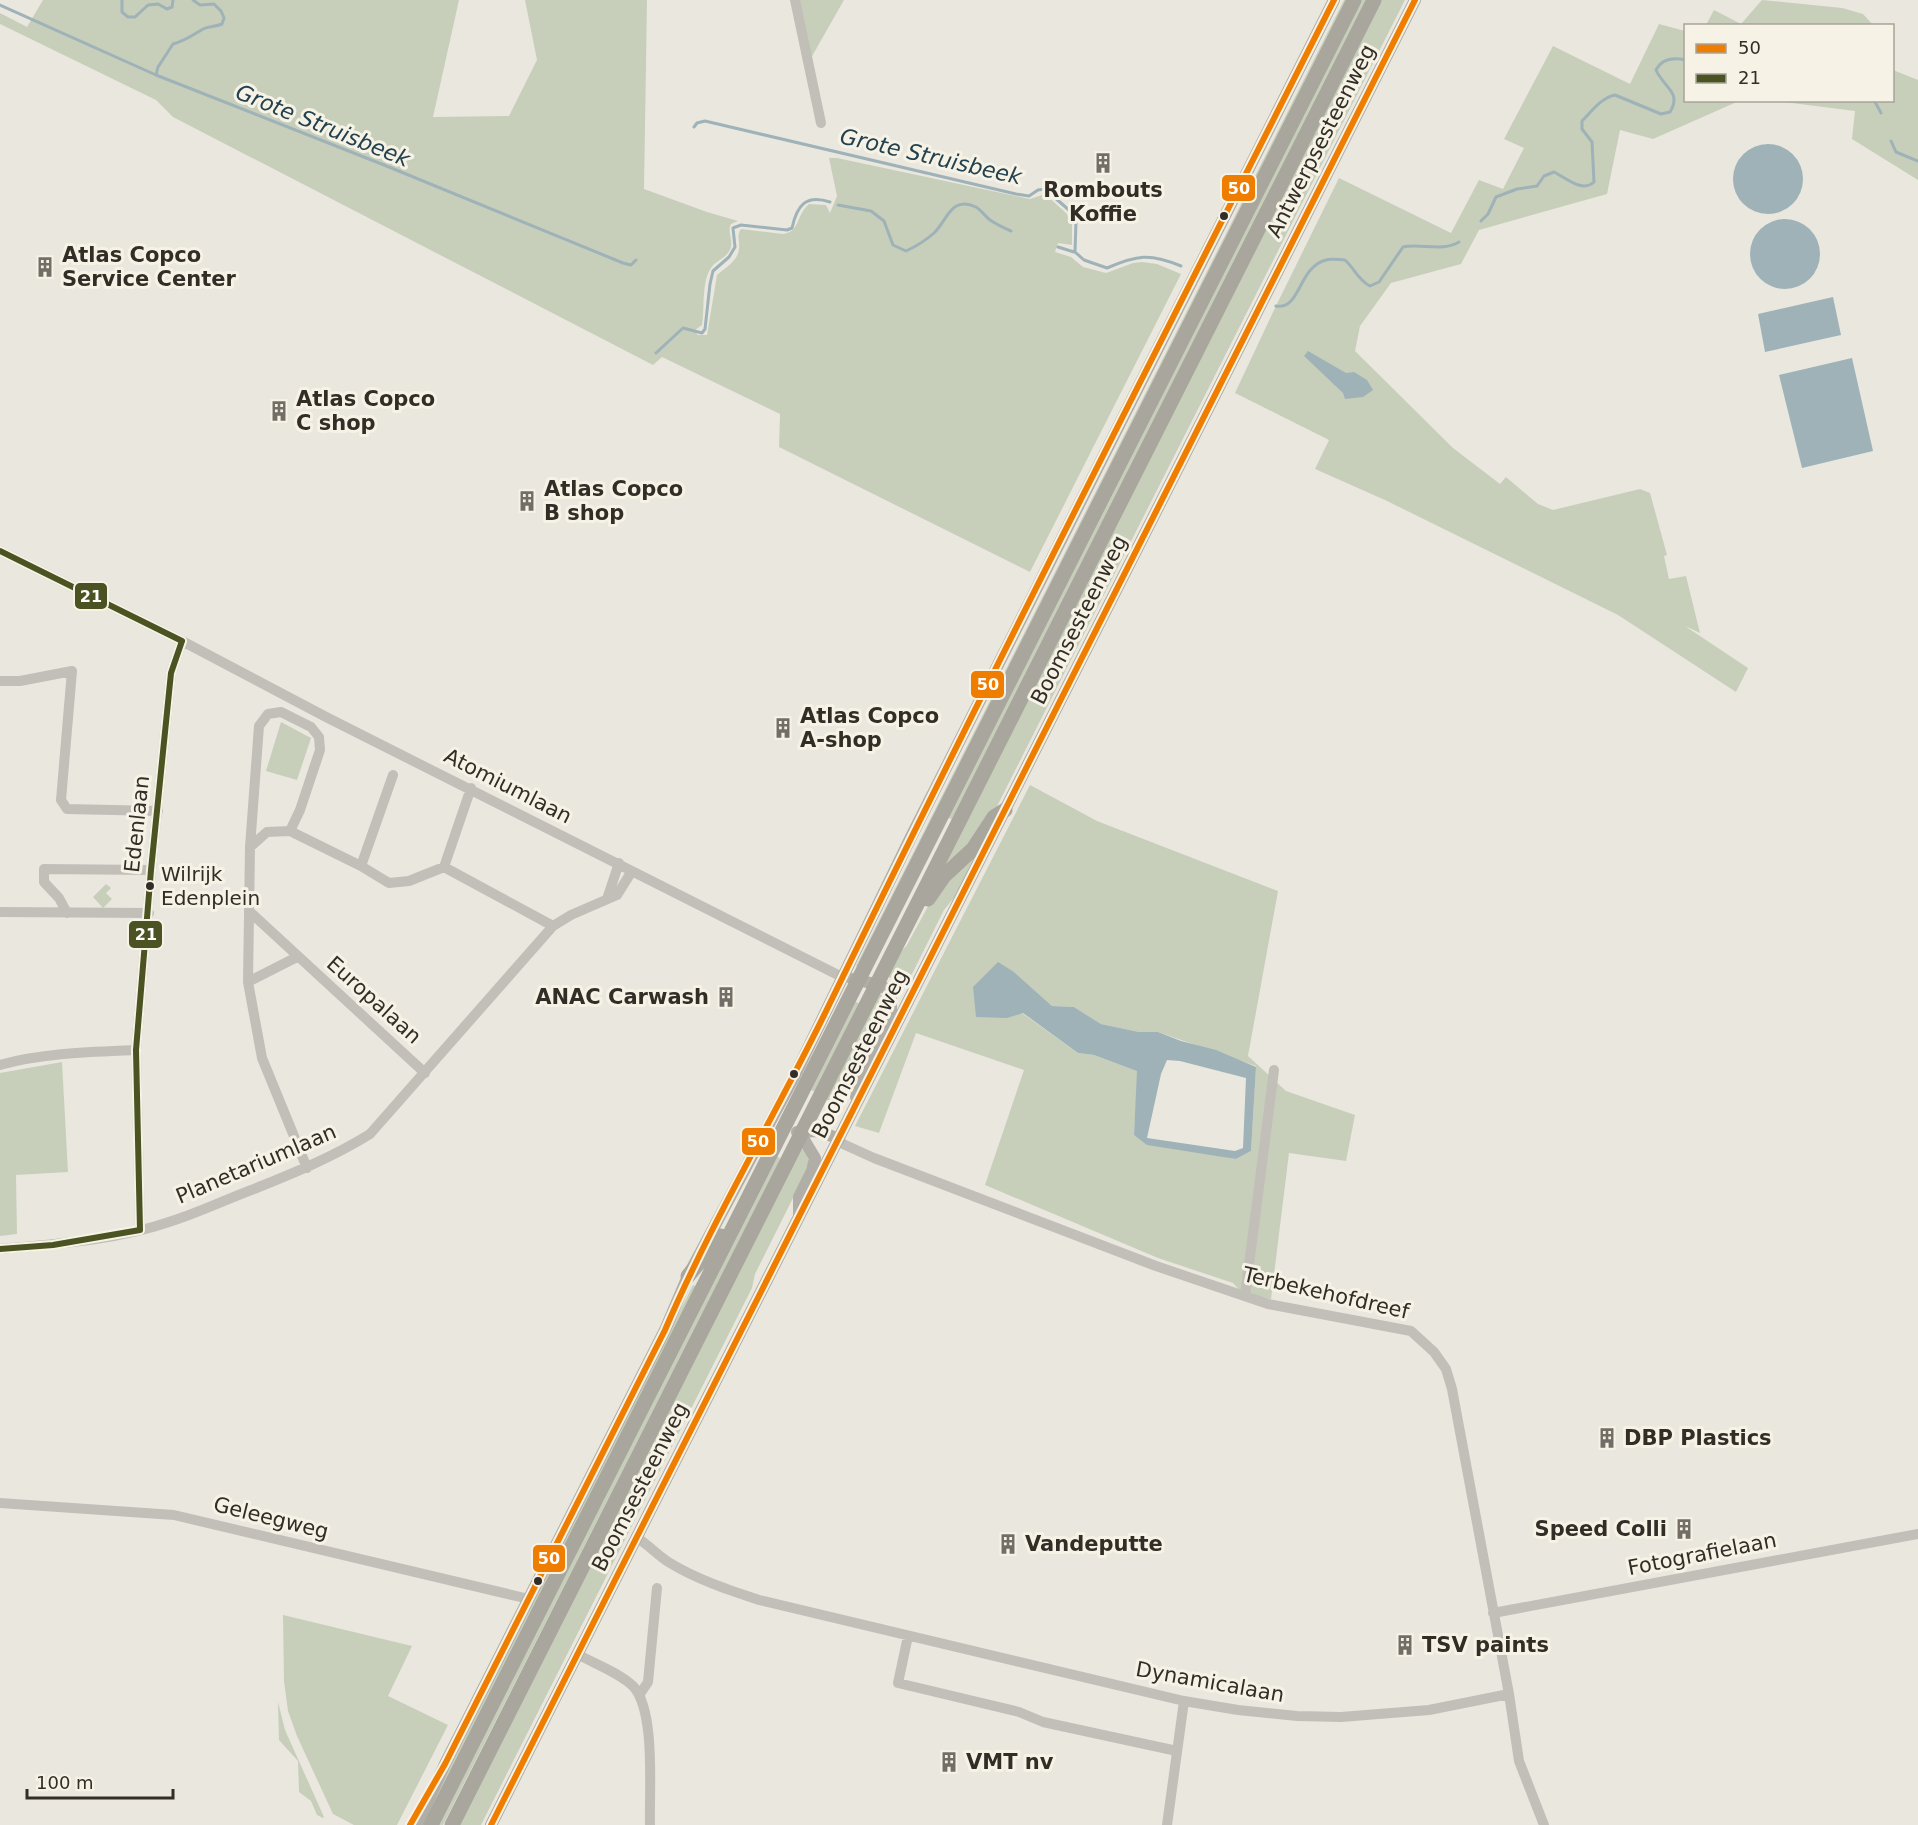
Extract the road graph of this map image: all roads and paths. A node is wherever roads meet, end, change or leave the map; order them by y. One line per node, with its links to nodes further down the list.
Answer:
1 (795, 0): 6 (street)
2 (1334, 0): 30 (main road)
3 (1354, 0): 31 (highway)
4 (1374, 0): 23 (highway)
5 (1415, 0): 7 (main road, Antwerpsesteenweg)
6 (821, 123)
7 (1262, 300): 13 (main road, Boomsesteenweg)
8 (0, 551): 9 (street, Atomiumlaan)
9 (182, 641): 12 (street, Atomiumlaan); 14 (street, Edenlaan)
10 (0, 681): 14 (street)
11 (393, 775): 18 (street)
12 (471, 788): 17 (street, Atomiumlaan); 19 (street)
13 (1005, 810): 23 (highway); 38 (main road, Boomsesteenweg)
14 (158, 811): 20 (street, Edenlaan)
15 (290, 831): 16 (street); 16 (street); 18 (street)
16 (250, 847): 24 (street)
17 (619, 863): 21 (street, Atomiumlaan); 22 (street)
18 (361, 866): 19 (street)
19 (444, 867): 28 (street)
20 (151, 870): 26 (street); 27 (street, Edenlaan)
21 (632, 871): 22 (street, Planetariumlaan); 30 (street, Atomiumlaan)
22 (607, 899): 28 (street, Planetariumlaan)
23 (914, 909): 33 (highway)
24 (249, 911): 29 (street, Europalaan); 32 (street)
25 (0, 912): 26 (street)
26 (67, 913): 27 (street)
27 (149, 913): 34 (street, Edenlaan)
28 (553, 926): 37 (street, Planetariumlaan)
29 (297, 957): 32 (street, Europalaan); 37 (street, Europalaan)
30 (842, 977): 31 (main road, Atomiumlaan); 47 (main road)
31 (858, 981): 33 (main road, Atomiumlaan); 40 (highway)
32 (248, 982): 42 (street)
33 (876, 984): 38 (main road); 39 (highway)
34 (136, 1050): 35 (street); 45 (street, Edenlaan)
35 (0, 1065)
36 (1274, 1070): 48 (street)
37 (425, 1073): 42 (street, Planetariumlaan)
38 (854, 1108): 41 (main road, Boomsesteenweg)
39 (800, 1133): 40 (main road, Terbekehofdreef); 41 (main road, Terbekehofdreef); 43 (main road); 65 (highway)
40 (780, 1134): 44 (highway)
41 (838, 1139): 43 (main road, Boomsesteenweg); 48 (street, Terbekehofdreef)
42 (307, 1168): 45 (street, Planetariumlaan)
43 (799, 1216): 51 (main road, Boomsesteenweg)
44 (733, 1227): 47 (highway); 64 (highway)
45 (140, 1230): 46 (street, Planetariumlaan)
46 (0, 1249)
47 (688, 1276): 53 (main road)
48 (1245, 1296): 54 (street, Terbekehofdreef)
49 (0, 1503): 53 (street, Geleegweg)
50 (1918, 1534): 54 (street, Fotografielaan)
51 (636, 1537): 55 (street, Dynamicalaan); 56 (main road, Boomsesteenweg)
52 (657, 1588): 57 (street)
53 (529, 1599): 61 (main road)
54 (1492, 1613): 58 (street, Terbekehofdreef)
55 (908, 1636): 59 (street, Dynamicalaan); 60 (street)
56 (577, 1654): 57 (street); 66 (main road, Boomsesteenweg)
57 (640, 1694): 67 (street)
58 (1509, 1694): 59 (street, Dynamicalaan); 69 (street, Terbekehofdreef)
59 (1184, 1701): 60 (street)
60 (1177, 1751): 68 (street)
61 (445, 1764): 62 (main road); 63 (main road)
62 (410, 1825)
63 (417, 1825)
64 (431, 1825)
65 (452, 1825)
66 (491, 1825)
67 (650, 1825)
68 (1167, 1825)
69 (1544, 1825)

